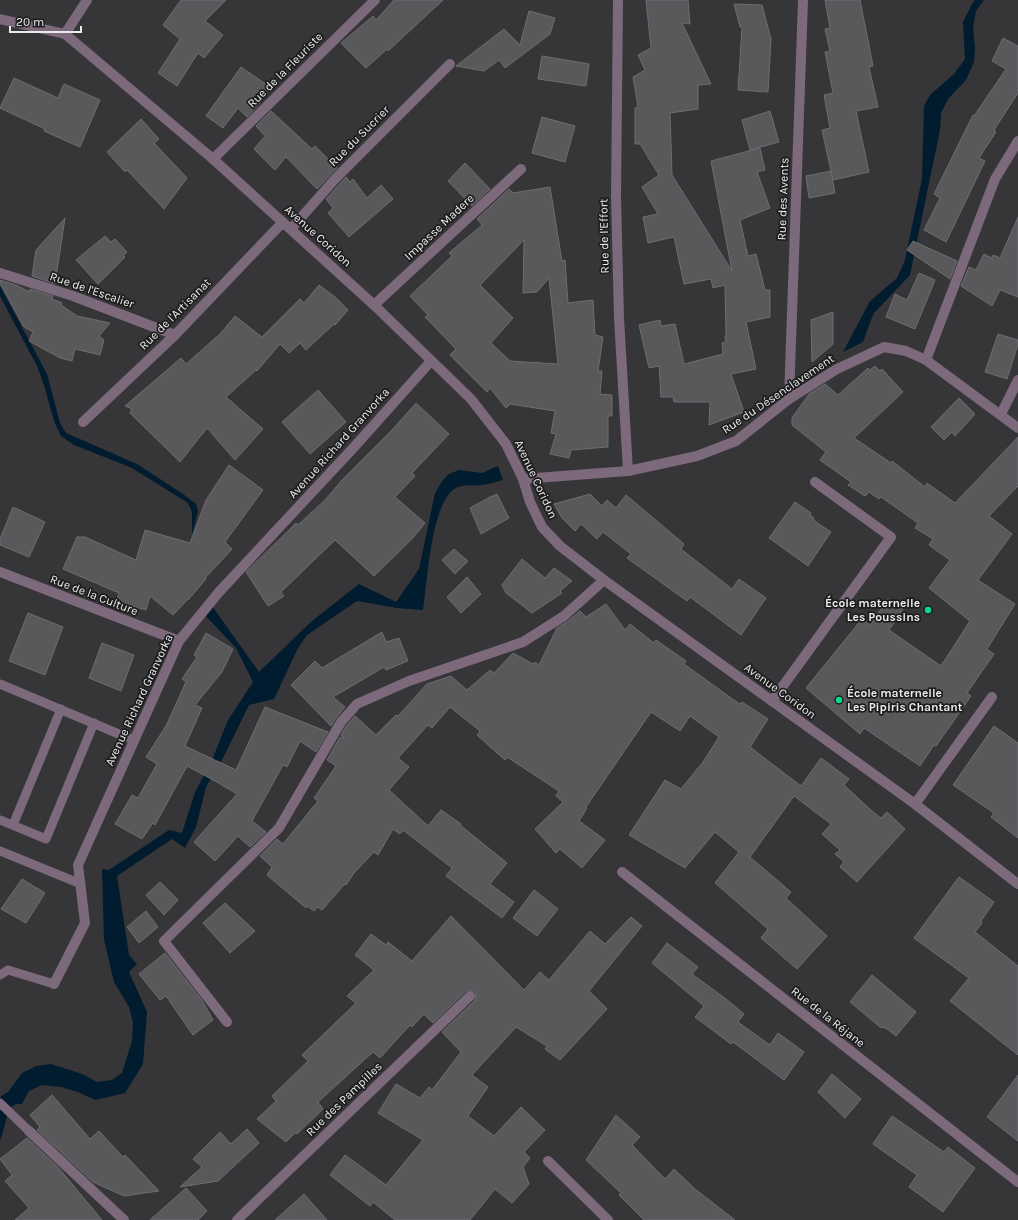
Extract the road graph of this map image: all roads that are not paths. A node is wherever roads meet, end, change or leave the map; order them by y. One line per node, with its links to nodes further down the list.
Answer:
1 (86, 0): 6 (street)
2 (375, 0): 9 (street, Rue de la Fleuriste)
3 (618, 0): 23 (street, Rue de l'Effort)
4 (803, 0): 19 (street, Rue des Avents)
5 (0, 20): 6 (street, Avenue Coridon)
6 (65, 34): 9 (street, Avenue Coridon)
7 (450, 64): 12 (street, Rue du Sucrier)
8 (1018, 140): 16 (street)
9 (214, 159): 11 (street, Avenue Coridon)
10 (521, 169): 14 (street, Impasse Madere)
11 (282, 222): 12 (street, Avenue Coridon); 15 (street, Rue de l'Artisanat)
12 (291, 229): 14 (street, Avenue Coridon)
13 (0, 273): 15 (street, Rue de l'Escalier)
14 (374, 305): 17 (street, Avenue Coridon)
15 (175, 335): 21 (street, Rue de l'Artisanat)
16 (926, 360): 19 (street, Rue du Désenclavement); 20 (street, Rue du Désenclavement)
17 (431, 361): 24 (street, Avenue Coridon); 28 (street, Avenue Richard Granvorka)
18 (1018, 380): 20 (street)
19 (789, 399): 23 (street, Rue du Désenclavement)
20 (1001, 414): 22 (street, Rue du Désenclavement)
21 (83, 422)
22 (1018, 428)
23 (628, 471): 24 (street, Rue du Désenclavement)
24 (523, 479): 27 (street, Avenue Coridon)
25 (816, 482): 31 (street)
26 (0, 572): 28 (street, Rue de la Culture)
27 (604, 580): 31 (street, Avenue Coridon); 45 (street)
28 (179, 641): 34 (street, Avenue Richard Granvorka)
29 (0, 684): 32 (lane)
30 (992, 697): 35 (street)
31 (772, 701): 35 (street, Avenue Coridon)
32 (61, 709): 33 (lane); 37 (lane)
33 (94, 723): 34 (lane); 37 (lane)
34 (133, 740): 40 (street, Avenue Richard Granvorka)
35 (915, 804): 41 (street, Avenue Coridon)
36 (0, 820): 37 (lane)
37 (13, 825)
38 (0, 851): 40 (lane)
39 (622, 872): 49 (street, Rue de la Réjane)
40 (80, 884): 43 (street, Avenue Richard Granvorka)
41 (1018, 884)
42 (0, 975): 43 (lane)
43 (54, 984)
44 (470, 996): 51 (street, Rue des Pampilles)
45 (227, 1022)
46 (0, 1103): 47 (lane)
47 (29, 1131): 50 (street)
48 (548, 1161): 52 (street)
49 (1018, 1182)
50 (124, 1220)
51 (236, 1220)
52 (608, 1220)

